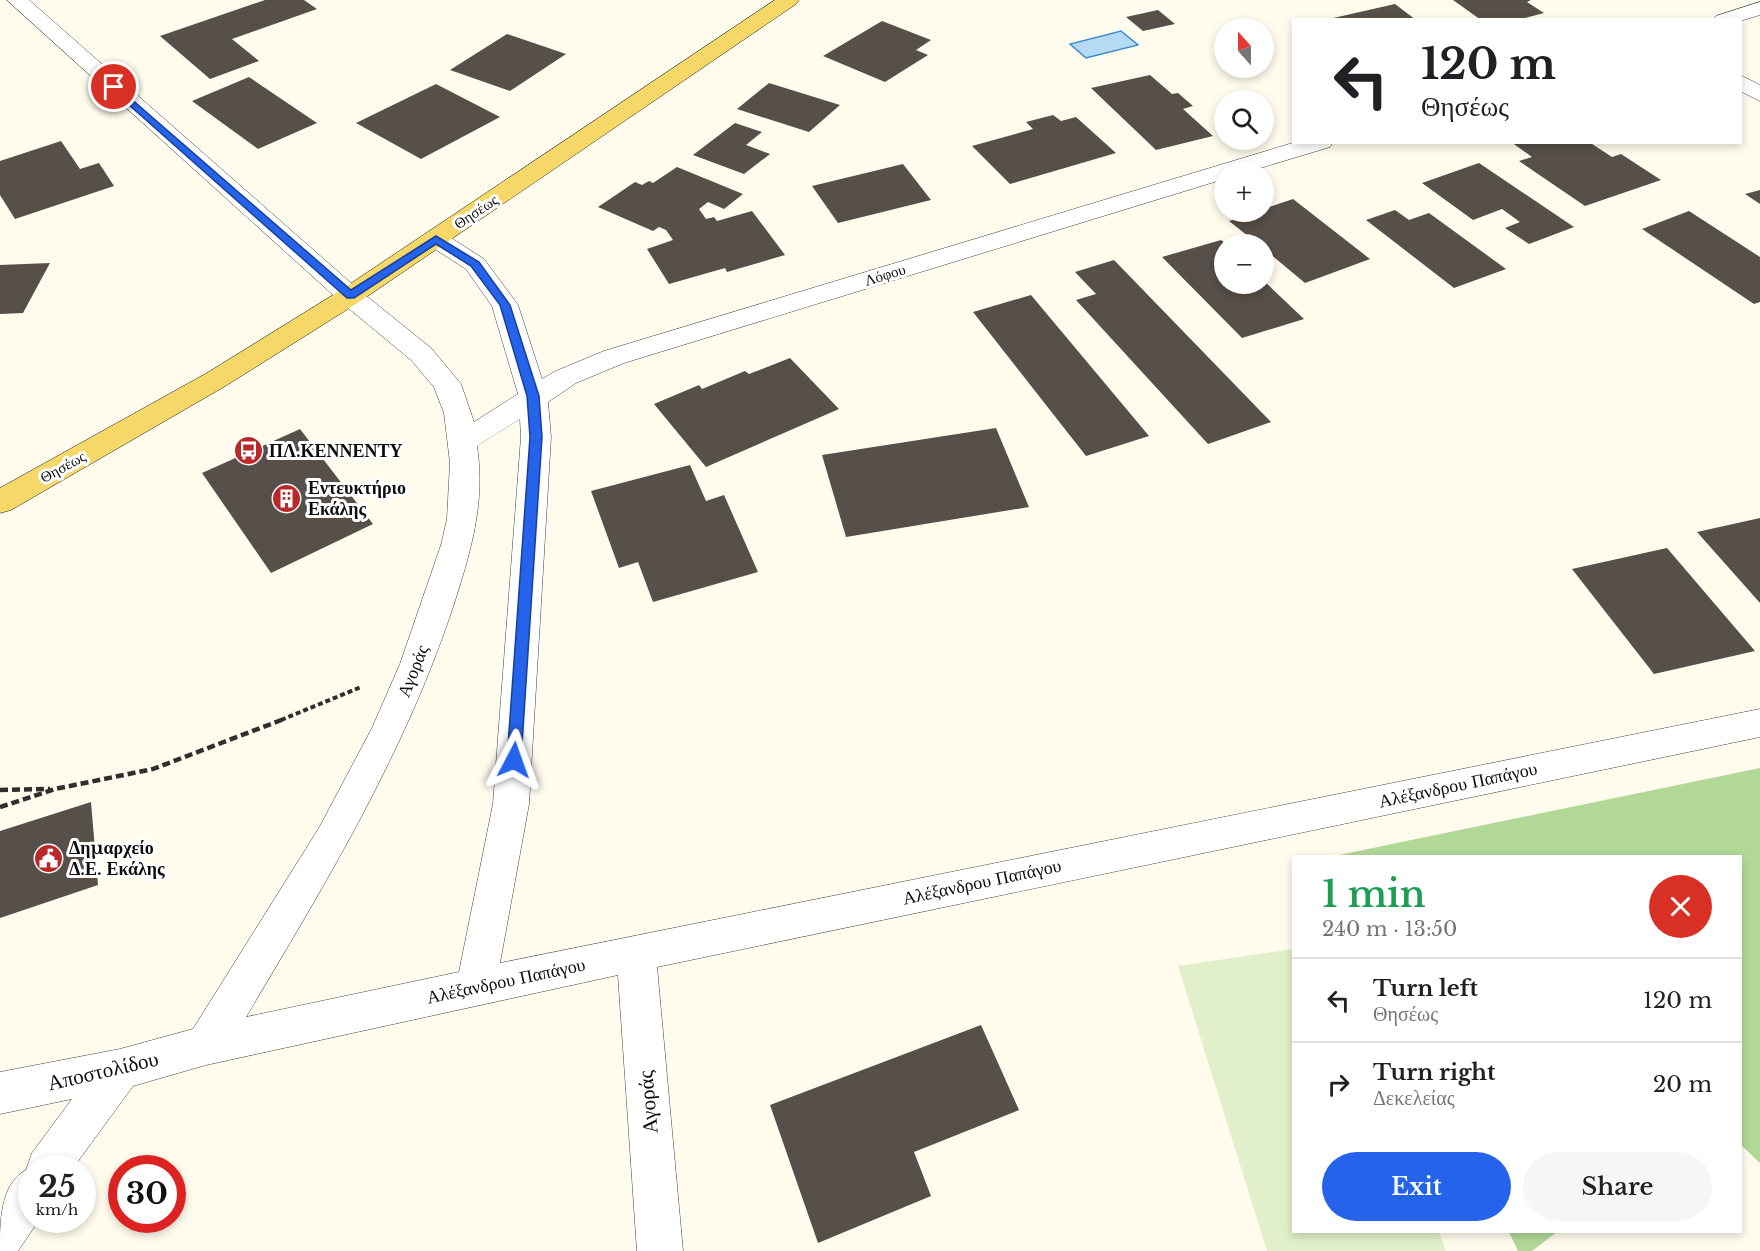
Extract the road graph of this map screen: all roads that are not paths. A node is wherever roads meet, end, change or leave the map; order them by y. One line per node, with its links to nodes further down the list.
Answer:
1 (17, 0): 9 (street, Αγοράς)
2 (789, 0): 8 (main road, Θησέως)
3 (1760, 8): 4 (street)
4 (1729, 18)
5 (1742, 83): 6 (street)
6 (1760, 94)
7 (1315, 144): 10 (street, Λόφου)
8 (436, 239): 9 (main road, Θησέως); 10 (street)
9 (350, 296): 11 (street, Αγοράς); 12 (main road, Θησέως)
10 (533, 396): 11 (street, Λόφου); 15 (street)
11 (463, 442): 16 (street, Αγοράς)
12 (0, 502)
13 (1760, 723): 14 (street, Αλέξανδρου Παπάγου)
14 (636, 953): 15 (street, Αλέξανδρου Παπάγου); 22 (street, Αγοράς)
15 (476, 987): 16 (street, Αλέξανδρου Παπάγου)
16 (206, 1046): 17 (street, Αποστολίδου)
17 (120, 1069): 18 (street, Αποστολίδου); 19 (street)
18 (0, 1093)
19 (57, 1155)
20 (18, 1211): 21 (street)
21 (0, 1238)
22 (660, 1251)

